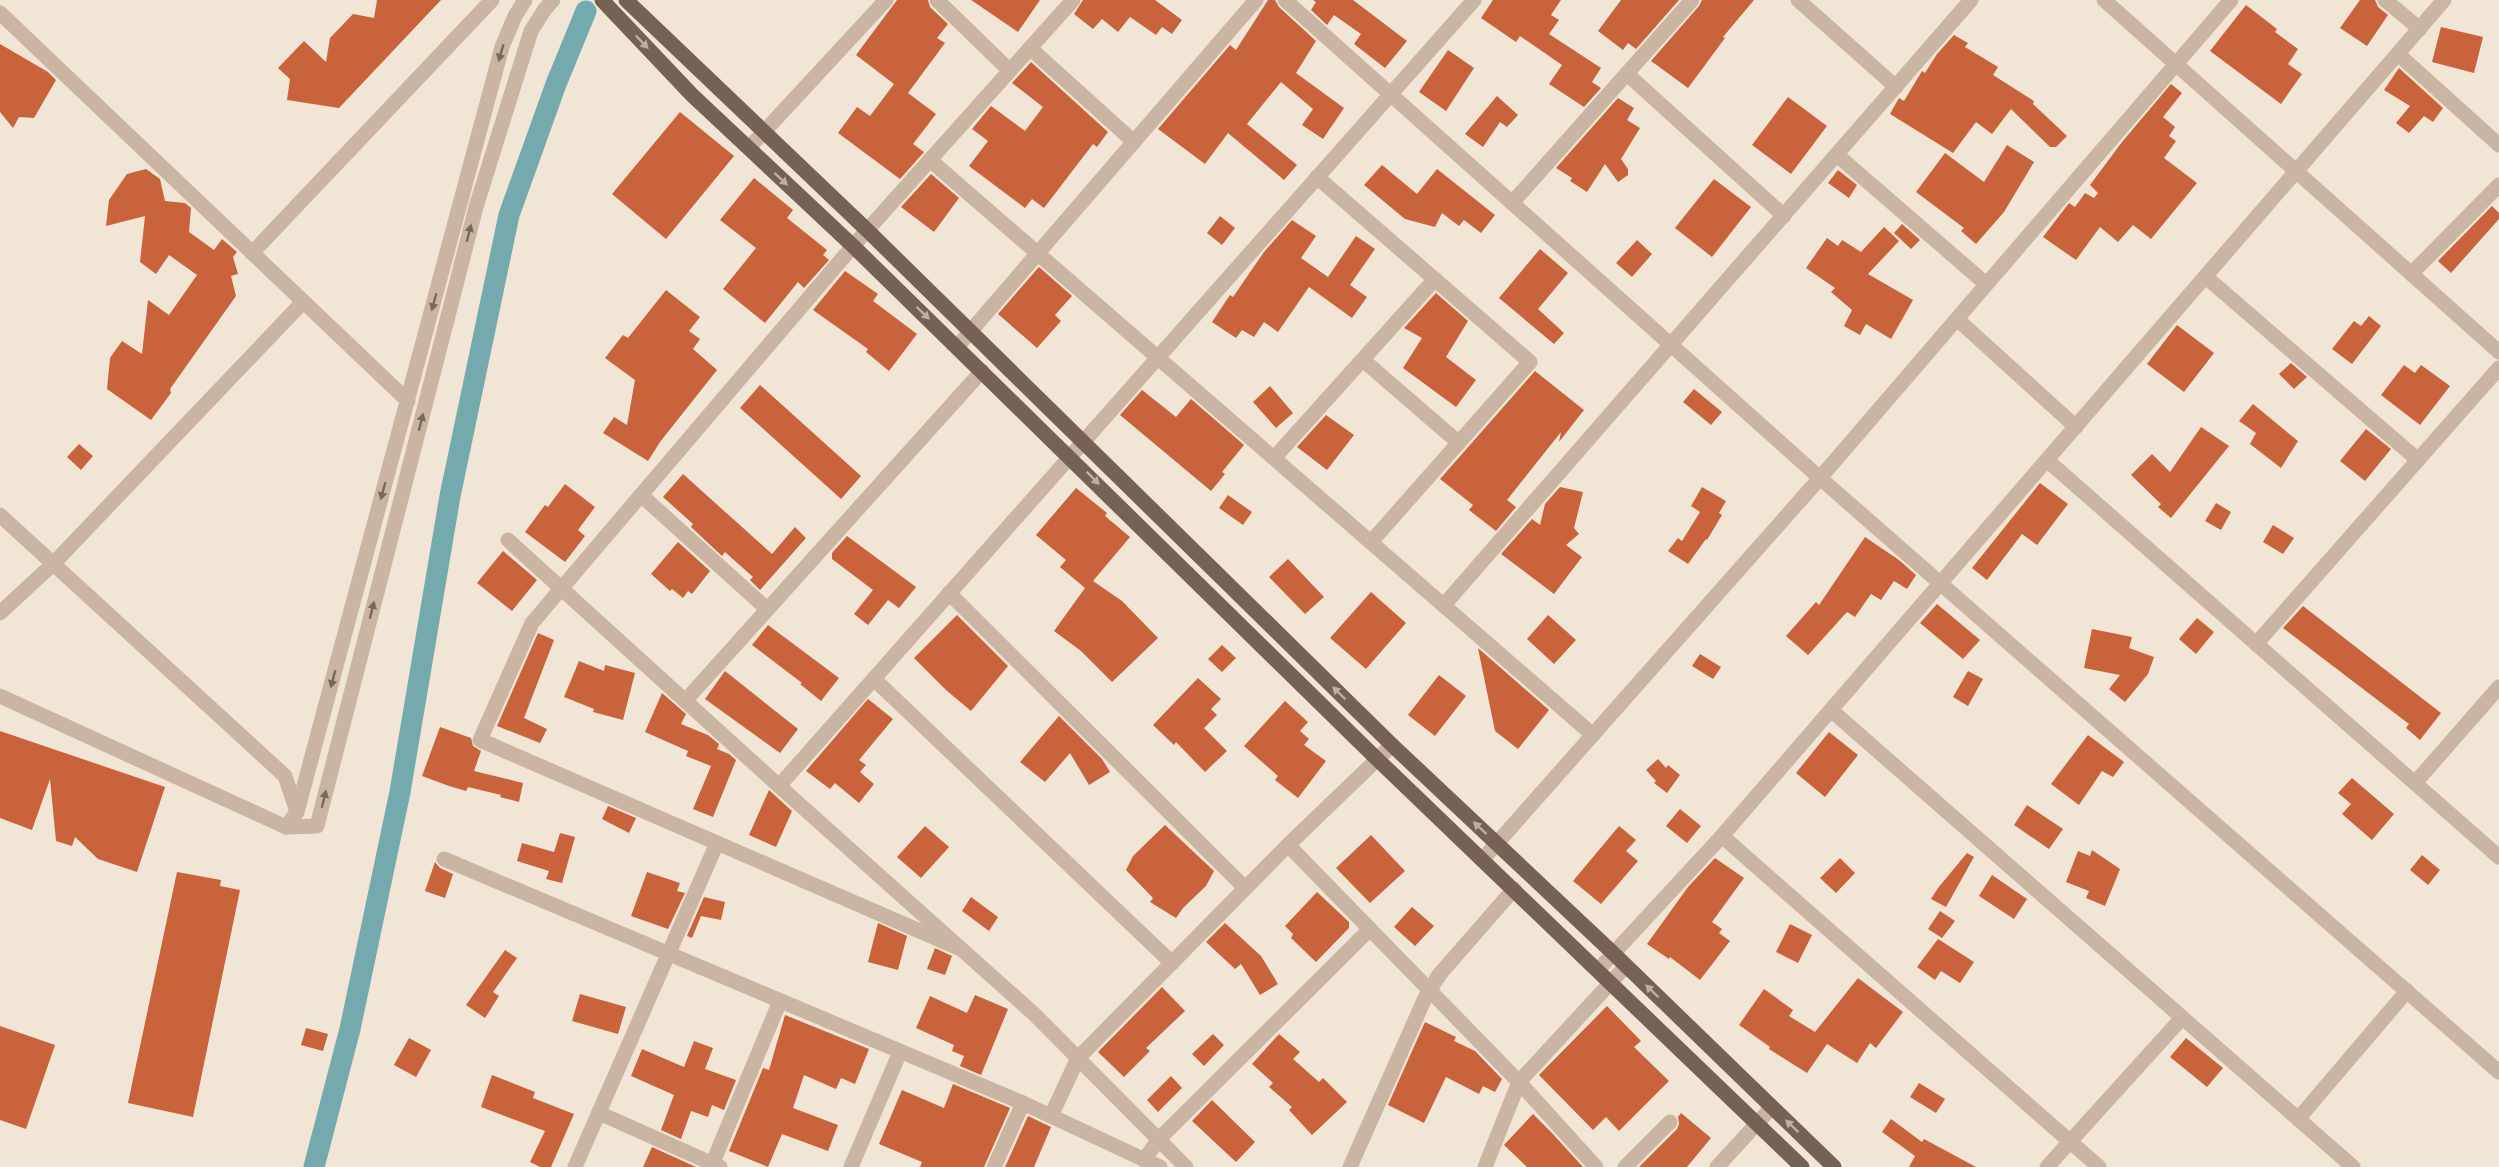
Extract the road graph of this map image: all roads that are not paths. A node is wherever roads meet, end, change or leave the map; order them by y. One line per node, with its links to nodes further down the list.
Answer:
1 (492, 0): 45 (street)
2 (553, 0): 20 (street)
3 (602, 0): 30 (main road, one-way to 30)
4 (626, 0): 27 (main road)
5 (886, 0): 31 (street)
6 (937, 0): 25 (street)
7 (1073, 0): 22 (street)
8 (1256, 0): 32 (street)
9 (1286, 0): 29 (street)
10 (1474, 0): 29 (street)
11 (1798, 0): 28 (street)
12 (1971, 0): 28 (street)
13 (2104, 0): 24 (street)
14 (2231, 0): 24 (street)
15 (2385, 0): 21 (street)
16 (2444, 0): 21 (street)
17 (524, 1): 20 (street); 60 (street, one-way to 60)
18 (1691, 1): 26 (street)
19 (0, 13): 45 (street)
20 (541, 14): 92 (street, one-way to 20)
21 (2420, 29): 23 (street)
22 (1030, 48): 25 (street); 32 (street)
23 (2398, 54): 33 (street); 37 (street)
24 (2175, 64): 37 (street); 49 (street)
25 (1009, 70): 36 (street)
26 (1627, 74): 40 (street); 41 (street)
27 (708, 79): 30 (main road); 31 (main road)
28 (1896, 87): 35 (street)
29 (1390, 94): 38 (street); 40 (street)
30 (692, 95): 34 (main road)
31 (764, 132): 34 (street); 42 (main road)
32 (1134, 142): 44 (street)
33 (2499, 145)
34 (749, 148): 43 (main road, one-way to 43)
35 (1837, 155): 41 (street); 49 (street)
36 (930, 160): 42 (street); 44 (street)
37 (2297, 172): 46 (street); 47 (street)
38 (1317, 177): 48 (street); 56 (street)
39 (2499, 185): 46 (street)
40 (1512, 203): 53 (street)
41 (1784, 216): 53 (street)
42 (867, 230): 43 (street); 52 (main road)
43 (853, 246): 54 (main road, one-way to 54); 69 (street)
44 (1039, 252): 52 (street); 56 (street)
45 (252, 253): 50 (street)
46 (2411, 274): 55 (street)
47 (2206, 277): 61 (street); 67 (street)
48 (1435, 279): 57 (street); 63 (street)
49 (1986, 284): 51 (street)
50 (303, 302): 60 (street); 73 (street)
51 (1957, 318): 61 (street); 68 (street)
52 (970, 332): 54 (street); 62 (main road)
53 (1672, 346): 68 (street); 77 (street)
54 (957, 347): 59 (main road)
55 (2497, 347)
56 (1158, 356): 62 (street); 65 (street)
57 (1363, 360): 63 (street); 65 (street)
58 (2499, 368): 67 (street)
59 (982, 371): 64 (main road); 78 (street)
60 (408, 401): 91 (street, one-way to 91)
61 (2076, 427): 66 (street)
62 (1082, 441): 64 (street); 87 (main road, one-way to 62)
63 (1459, 443): 72 (street)
64 (1070, 456): 76 (street); 88 (main road, one-way to 88)
65 (1275, 458): 72 (street)
66 (2048, 460): 74 (street); 80 (street)
67 (2418, 460): 80 (street)
68 (1820, 478): 74 (street); 86 (street)
69 (641, 495): 75 (street); 78 (street)
70 (0, 515): 73 (street)
71 (508, 540): 75 (street)
72 (1371, 542): 77 (street)
73 (53, 564): 79 (street); 91 (street)
74 (1941, 584): 85 (street); 111 (street)
75 (562, 588): 84 (street); 94 (street)
76 (949, 593): 81 (street); 100 (street)
77 (1444, 605): 86 (street)
78 (767, 609): 84 (street)
79 (0, 613)
80 (2256, 644): 89 (street)
81 (873, 679): 90 (street); 106 (street)
82 (2499, 687): 89 (street)
83 (0, 696): 92 (street)
84 (685, 701): 90 (street)
85 (1831, 710): 93 (street); 113 (street)
86 (1593, 735): 95 (street)
87 (1392, 745): 88 (street); 95 (main road, one-way to 87)
88 (1377, 759): 96 (street); 99 (main road)
89 (2415, 783): 97 (street)
90 (779, 786): 103 (street)
91 (297, 812): 92 (street)
92 (286, 827)
93 (1722, 836): 105 (street); 126 (street)
94 (717, 843): 103 (street); 104 (street)
95 (1497, 844): 99 (street); 105 (main road)
96 (1288, 845): 100 (street); 102 (street)
97 (2499, 857)
98 (444, 859): 104 (street)
99 (1483, 859): 101 (main road)
100 (1245, 888): 106 (street)
101 (1514, 889): 108 (main road); 110 (street)
102 (1370, 929): 110 (street); 125 (street)
103 (961, 949): 115 (street)
104 (667, 953): 112 (street); 120 (street)
105 (1613, 953): 107 (main road); 108 (street)
106 (1172, 963): 115 (street)
107 (1626, 966): 109 (street); 119 (main road, one-way to 107)
108 (1598, 970): 109 (main road)
109 (1611, 982): 117 (street); 124 (main road)
110 (1430, 991): 117 (street); 135 (street)
111 (2407, 992): 116 (street); 122 (street)
112 (780, 1001): 114 (street); 129 (street)
113 (2182, 1018): 122 (street); 126 (street)
114 (900, 1052): 118 (street); 131 (street)
115 (1078, 1058): 121 (street); 125 (street)
116 (2499, 1072)
117 (1519, 1082): 128 (street); 136 (street)
118 (1023, 1103): 121 (street); 132 (street)
119 (1772, 1107): 124 (street); 140 (main road, one-way to 119)
120 (599, 1113): 129 (street); 130 (street)
121 (1051, 1116): 127 (street)
122 (2298, 1119): 143 (street)
123 (1670, 1122): 137 (street)
124 (1756, 1124): 138 (street); 139 (main road)
125 (1159, 1139): 127 (street); 134 (street)
126 (2071, 1142): 141 (street); 142 (street)
127 (1144, 1160): 133 (street)
128 (1490, 1164)
129 (715, 1166)
130 (575, 1167)
131 (851, 1167)
132 (994, 1167)
133 (1160, 1167)
134 (1186, 1167)
135 (1350, 1167)
136 (1596, 1167)
137 (1625, 1167)
138 (1717, 1167)
139 (1802, 1167)
140 (1834, 1167)
141 (2047, 1167)
142 (2099, 1167)
143 (2353, 1167)

